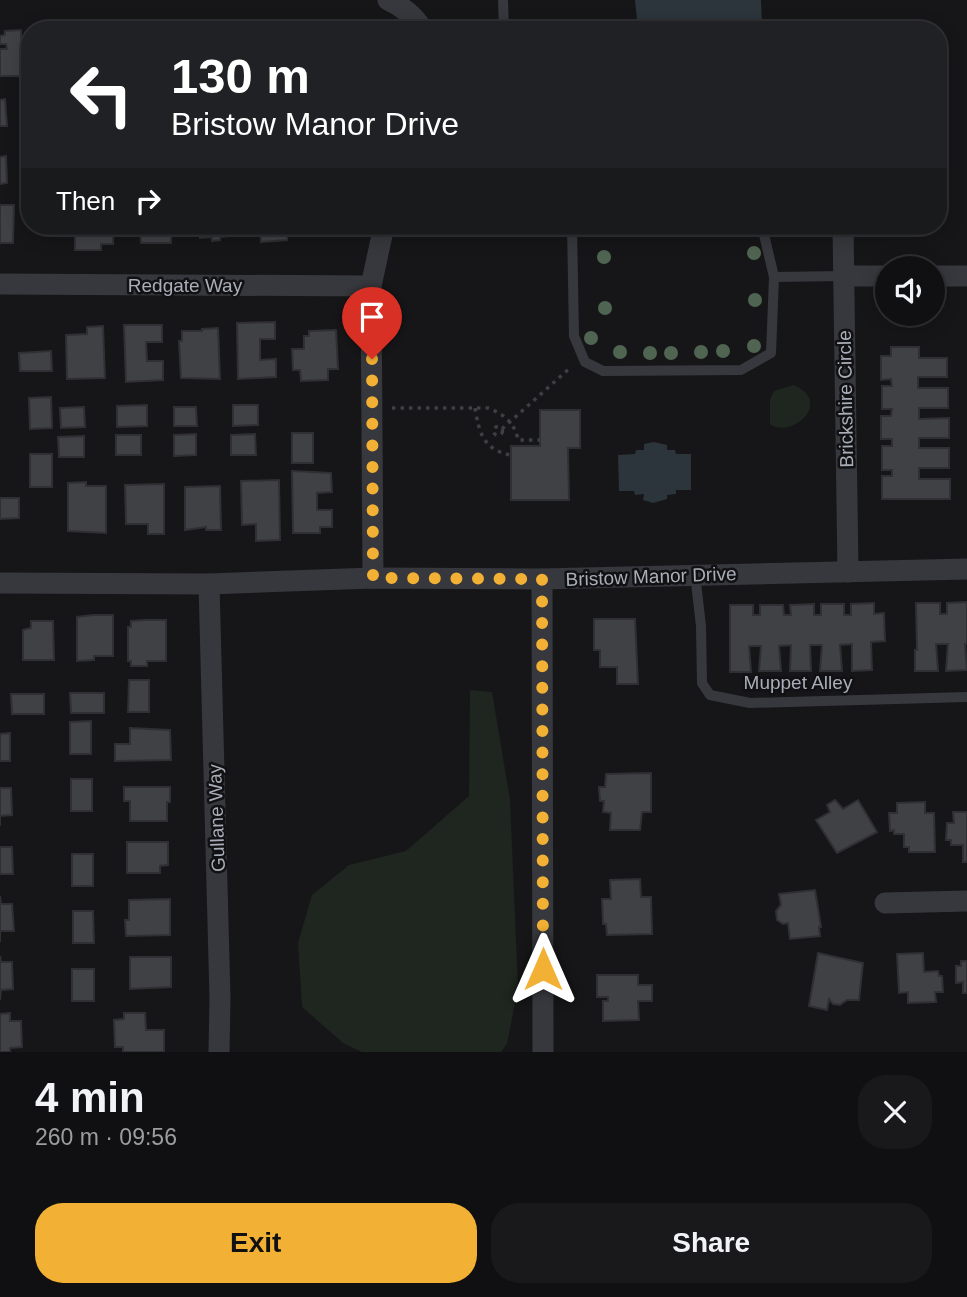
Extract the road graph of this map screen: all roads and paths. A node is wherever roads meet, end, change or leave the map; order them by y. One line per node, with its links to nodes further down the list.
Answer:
1 (388, 0): 3 (street)
2 (503, 0): 4 (lane)
3 (418, 21)
4 (504, 21)
5 (382, 235): 15 (street)
6 (572, 235): 16 (lane)
7 (764, 235): 13 (lane)
8 (843, 235): 9 (street, Brickshire Circle)
9 (844, 276): 10 (street); 13 (lane); 24 (street, Brickshire Circle)
10 (875, 276)
11 (945, 276): 12 (street)
12 (967, 276)
13 (774, 277): 16 (lane)
14 (0, 284): 15 (street, Redgate Way)
15 (371, 286): 17 (street)
16 (583, 357): 19 (path)
17 (372, 408): 18 (path); 26 (street)
18 (475, 408): 19 (path); 21 (path)
19 (509, 421): 20 (path); 21 (path)
20 (540, 440)
21 (486, 442): 22 (path)
22 (511, 455)
23 (967, 569): 24 (street, Bristow Manor Drive)
24 (848, 572): 25 (street, Bristow Manor Drive)
25 (695, 574): 27 (street, Bristow Manor Drive); 30 (lane, Muppet Alley)
26 (373, 578): 27 (street, Bristow Manor Drive); 29 (street, Bristow Manor Drive)
27 (542, 579): 34 (street)
28 (0, 583): 29 (street, Bristow Manor Drive)
29 (209, 584): 33 (street, Gullane Way)
30 (967, 697)
31 (967, 901): 32 (street)
32 (885, 903)
33 (219, 1052)
34 (544, 1052)

